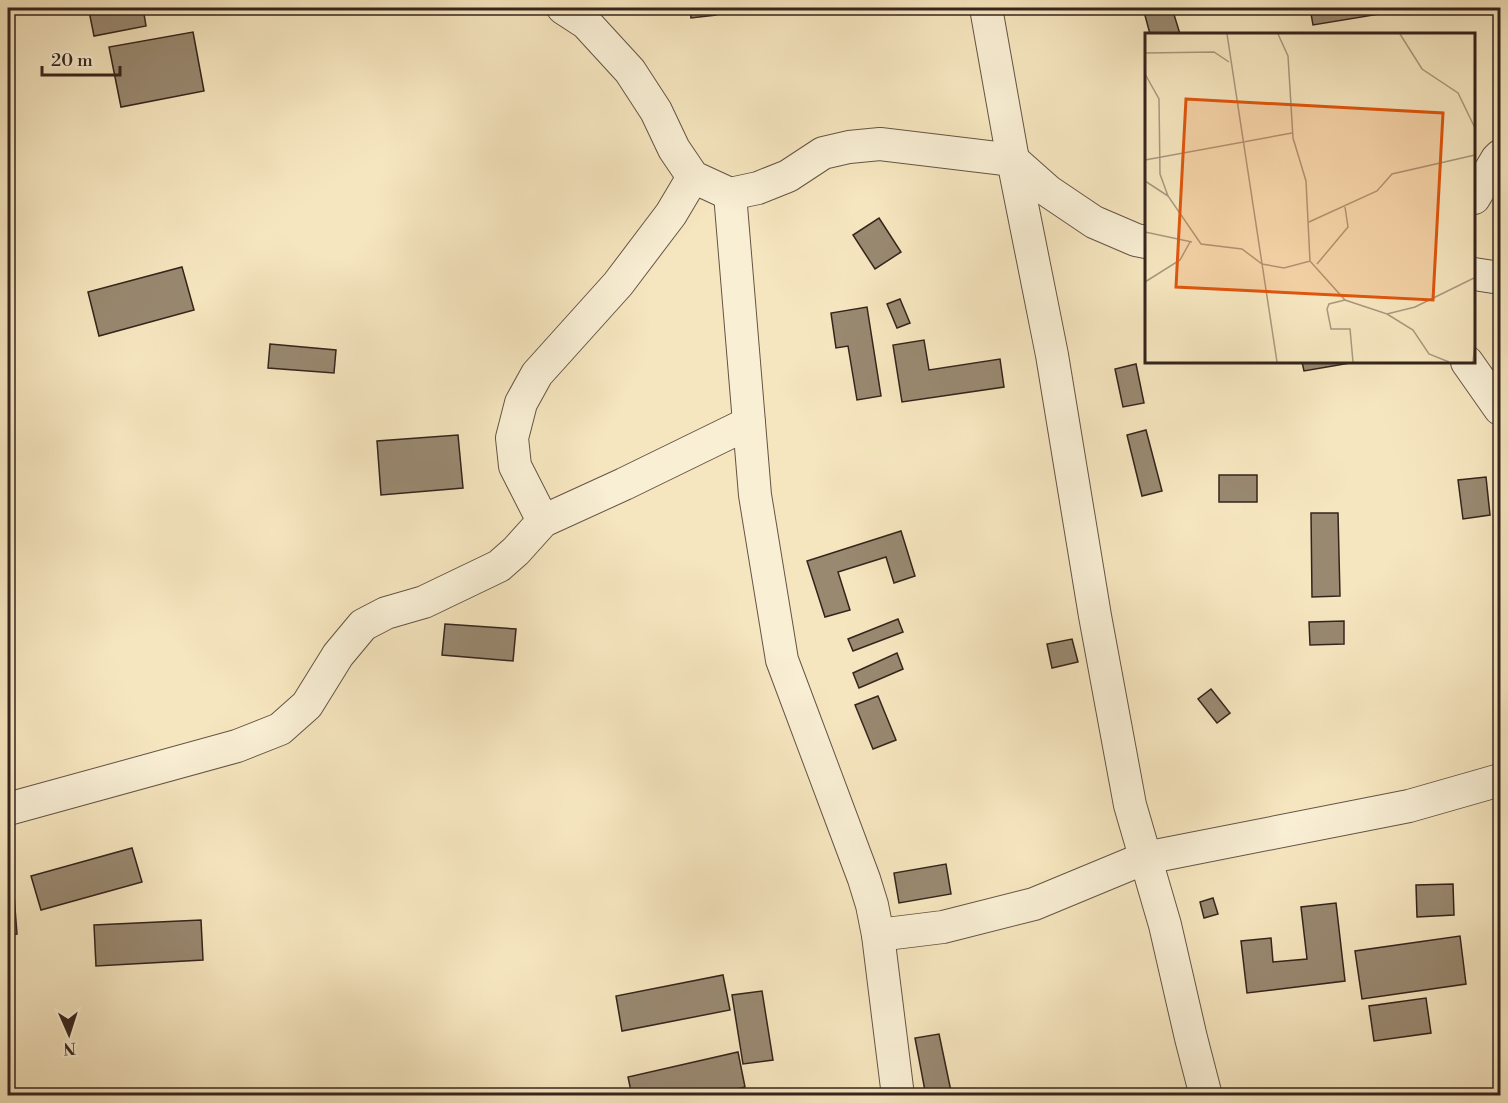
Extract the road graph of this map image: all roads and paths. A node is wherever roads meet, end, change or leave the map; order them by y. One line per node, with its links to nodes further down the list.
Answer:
1 (563, 8): 5 (street)
2 (986, 8): 4 (street)
3 (1500, 156): 7 (street)
4 (1013, 160): 6 (street); 8 (street); 17 (street)
5 (693, 177): 6 (street); 14 (street)
6 (730, 194): 13 (street)
7 (1475, 195)
8 (1145, 242)
9 (1475, 274): 10 (street)
10 (1500, 278)
11 (1468, 363): 12 (street)
12 (1500, 409)
13 (749, 423): 14 (street); 18 (street)
14 (543, 521): 16 (street)
15 (1500, 780): 17 (street)
16 (8, 809)
17 (1146, 858): 18 (street); 20 (street)
18 (878, 935): 19 (street)
19 (898, 1095)
20 (1206, 1095)

